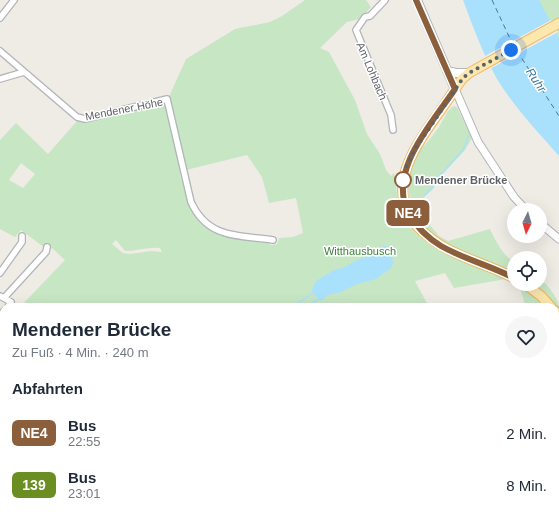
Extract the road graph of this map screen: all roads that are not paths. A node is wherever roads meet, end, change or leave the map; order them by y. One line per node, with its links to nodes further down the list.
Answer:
1 (14, 0): 4 (street)
2 (385, 0): 12 (street, Am Lohbach)
3 (416, 0): 7 (main road)
4 (0, 18)
5 (559, 23): 9 (main road)
6 (0, 51): 8 (street, Mendener Höhe)
7 (447, 71): 9 (main road); 11 (main road)
8 (24, 72): 10 (street); 17 (street, Mendener Höhe)
9 (470, 72): 11 (main road)
10 (0, 79)
11 (455, 89): 13 (street); 20 (main road)
12 (393, 130)
13 (520, 203)
14 (547, 229): 16 (street)
15 (22, 236): 19 (street)
16 (559, 239)
17 (273, 240)
18 (48, 247): 22 (street)
19 (0, 273)
20 (507, 275)
21 (534, 291): 24 (main road)
22 (2, 297): 23 (street)
23 (10, 303)
24 (547, 303)

